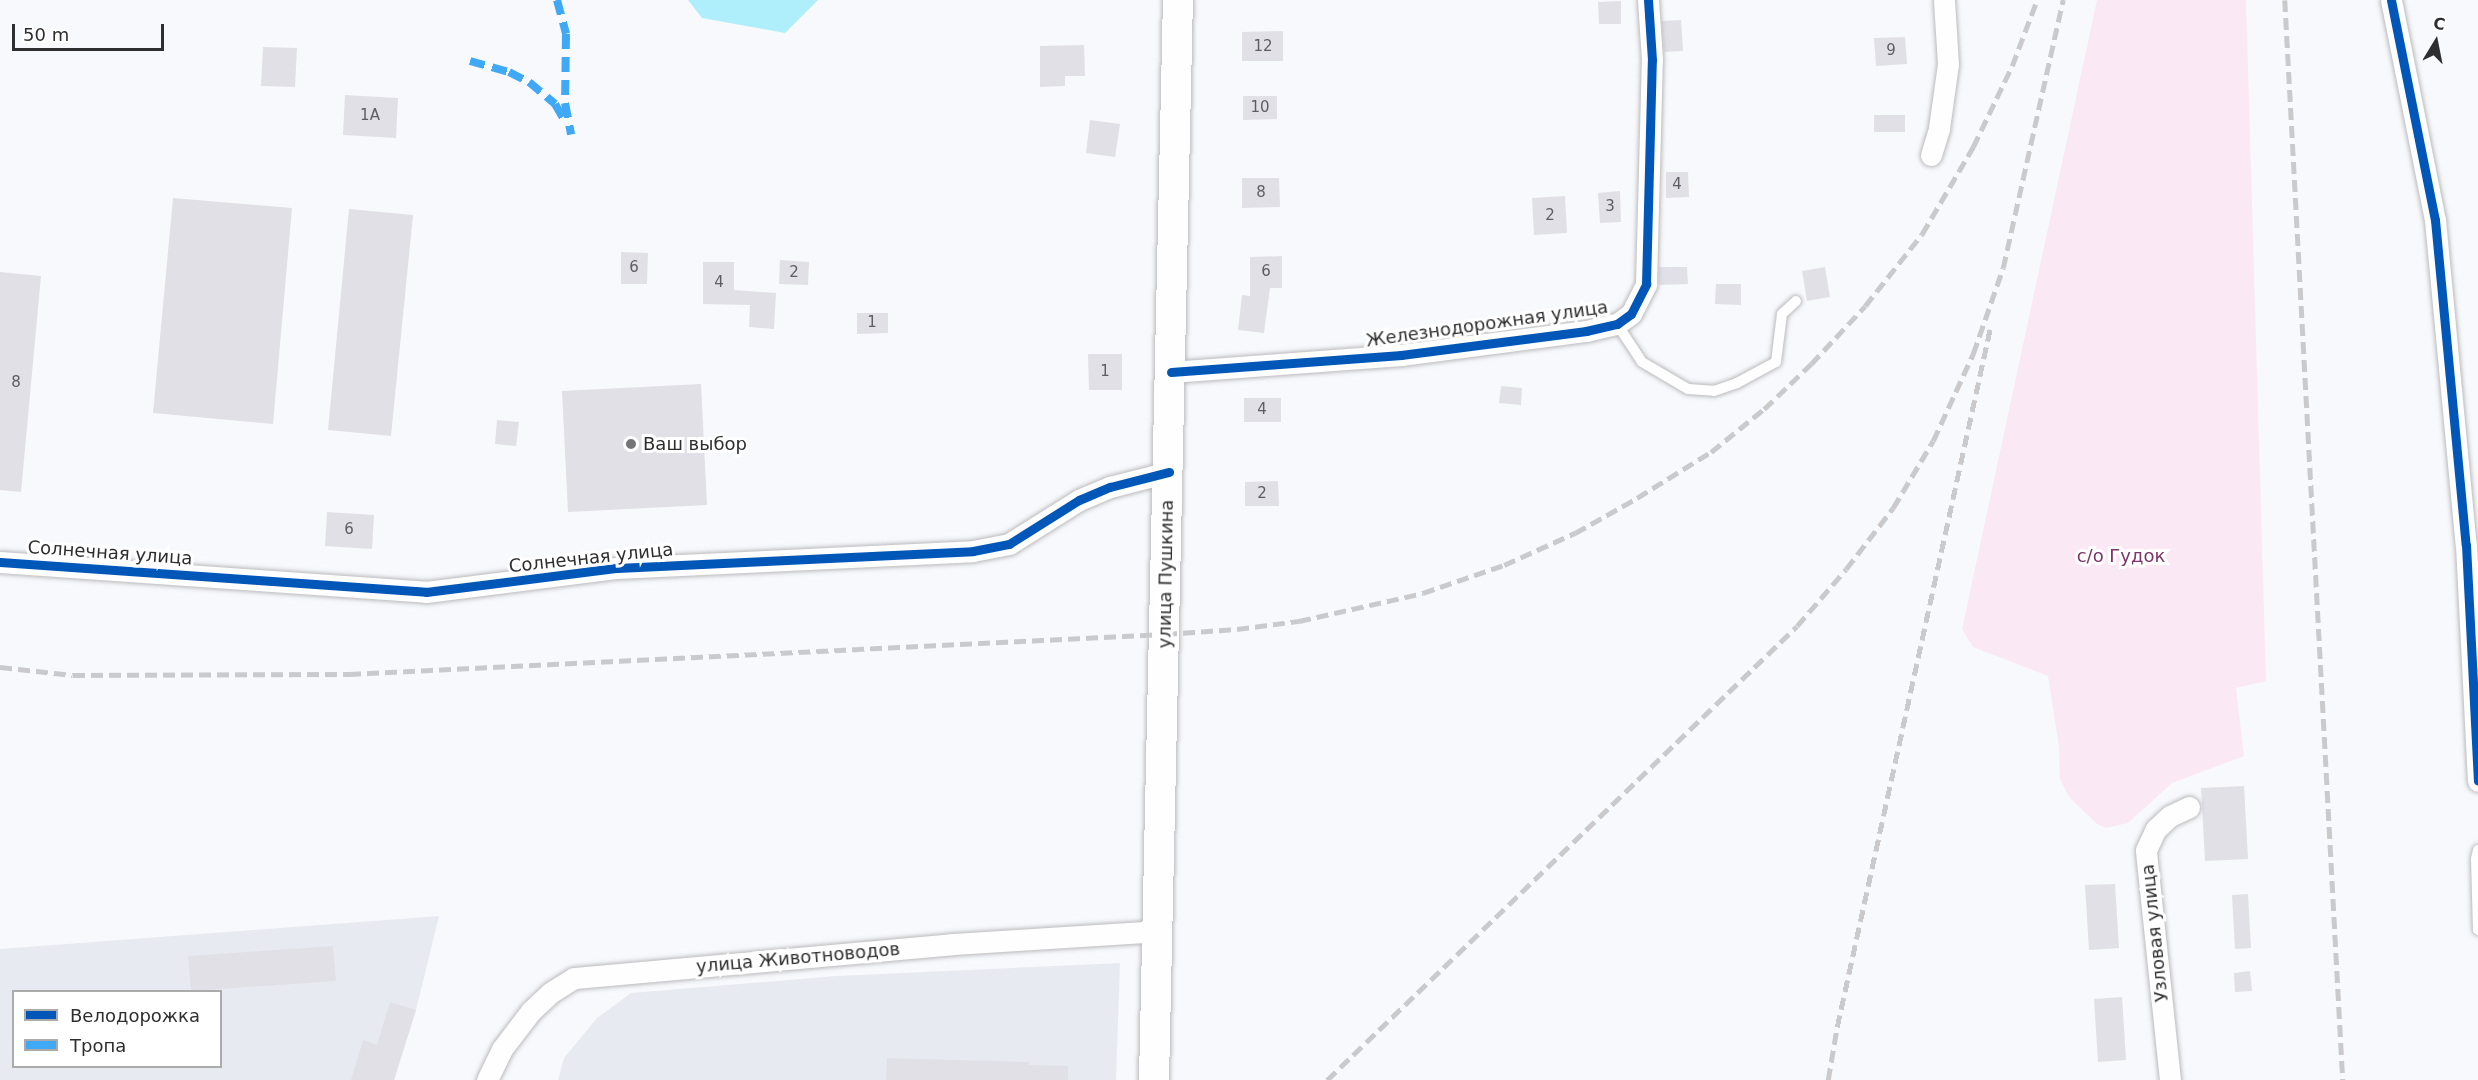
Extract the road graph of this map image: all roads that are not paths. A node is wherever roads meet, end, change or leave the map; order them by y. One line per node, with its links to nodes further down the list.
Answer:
1 (1178, 0): 8 (main road, улица Пушкина)
2 (1648, 0): 7 (street, Железнодорожная улица)
3 (1944, 0): 5 (street)
4 (2391, 0): 11 (street)
5 (1931, 155)
6 (1796, 301): 7 (lane)
7 (1617, 324): 8 (street, Железнодорожная улица)
8 (1171, 372): 9 (main road, улица Пушкина)
9 (1169, 472): 10 (street, Солнечная улица); 15 (main road, улица Пушкина)
10 (0, 562)
11 (2478, 781)
12 (2189, 807): 18 (street, Узловая улица)
13 (2478, 850): 14 (lane)
14 (2478, 930)
15 (1158, 931): 16 (street, улица Животноводов); 17 (main road, улица Пушкина)
16 (487, 1080)
17 (1154, 1080)
18 (2170, 1080)

